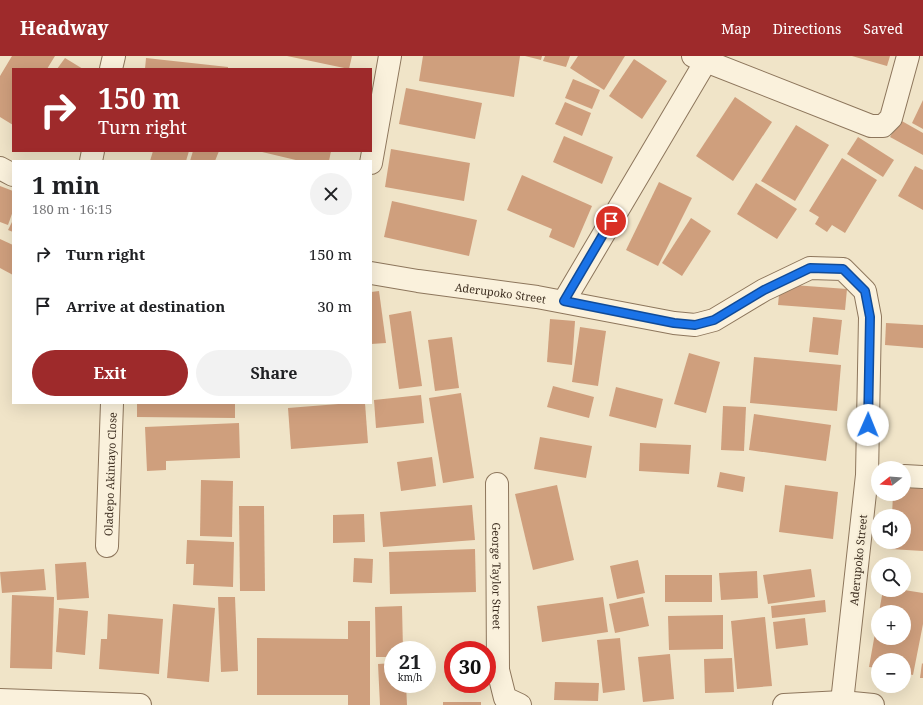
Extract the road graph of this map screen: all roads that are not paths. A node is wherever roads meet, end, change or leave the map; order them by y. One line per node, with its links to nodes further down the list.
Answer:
1 (114, 56): 5 (street)
2 (390, 56): 6 (street)
3 (908, 56): 4 (street)
4 (699, 58): 10 (street)
5 (111, 68)
6 (372, 160)
7 (0, 168): 8 (street)
8 (12, 174)
9 (372, 273): 10 (street, Aderupoko Street)
10 (564, 301): 12 (street, Aderupoko Street)
11 (112, 404): 17 (street, Oladepo Akintayo Close)
12 (872, 461)
13 (911, 476): 14 (street)
14 (923, 477)
15 (871, 483): 19 (street, Aderupoko Street)
16 (497, 484): 21 (street, George Taylor Street)
17 (107, 546)
18 (0, 700): 20 (street)
19 (842, 702): 22 (street); 23 (street)
20 (140, 705)
21 (520, 705)
22 (784, 705)
23 (873, 705)

